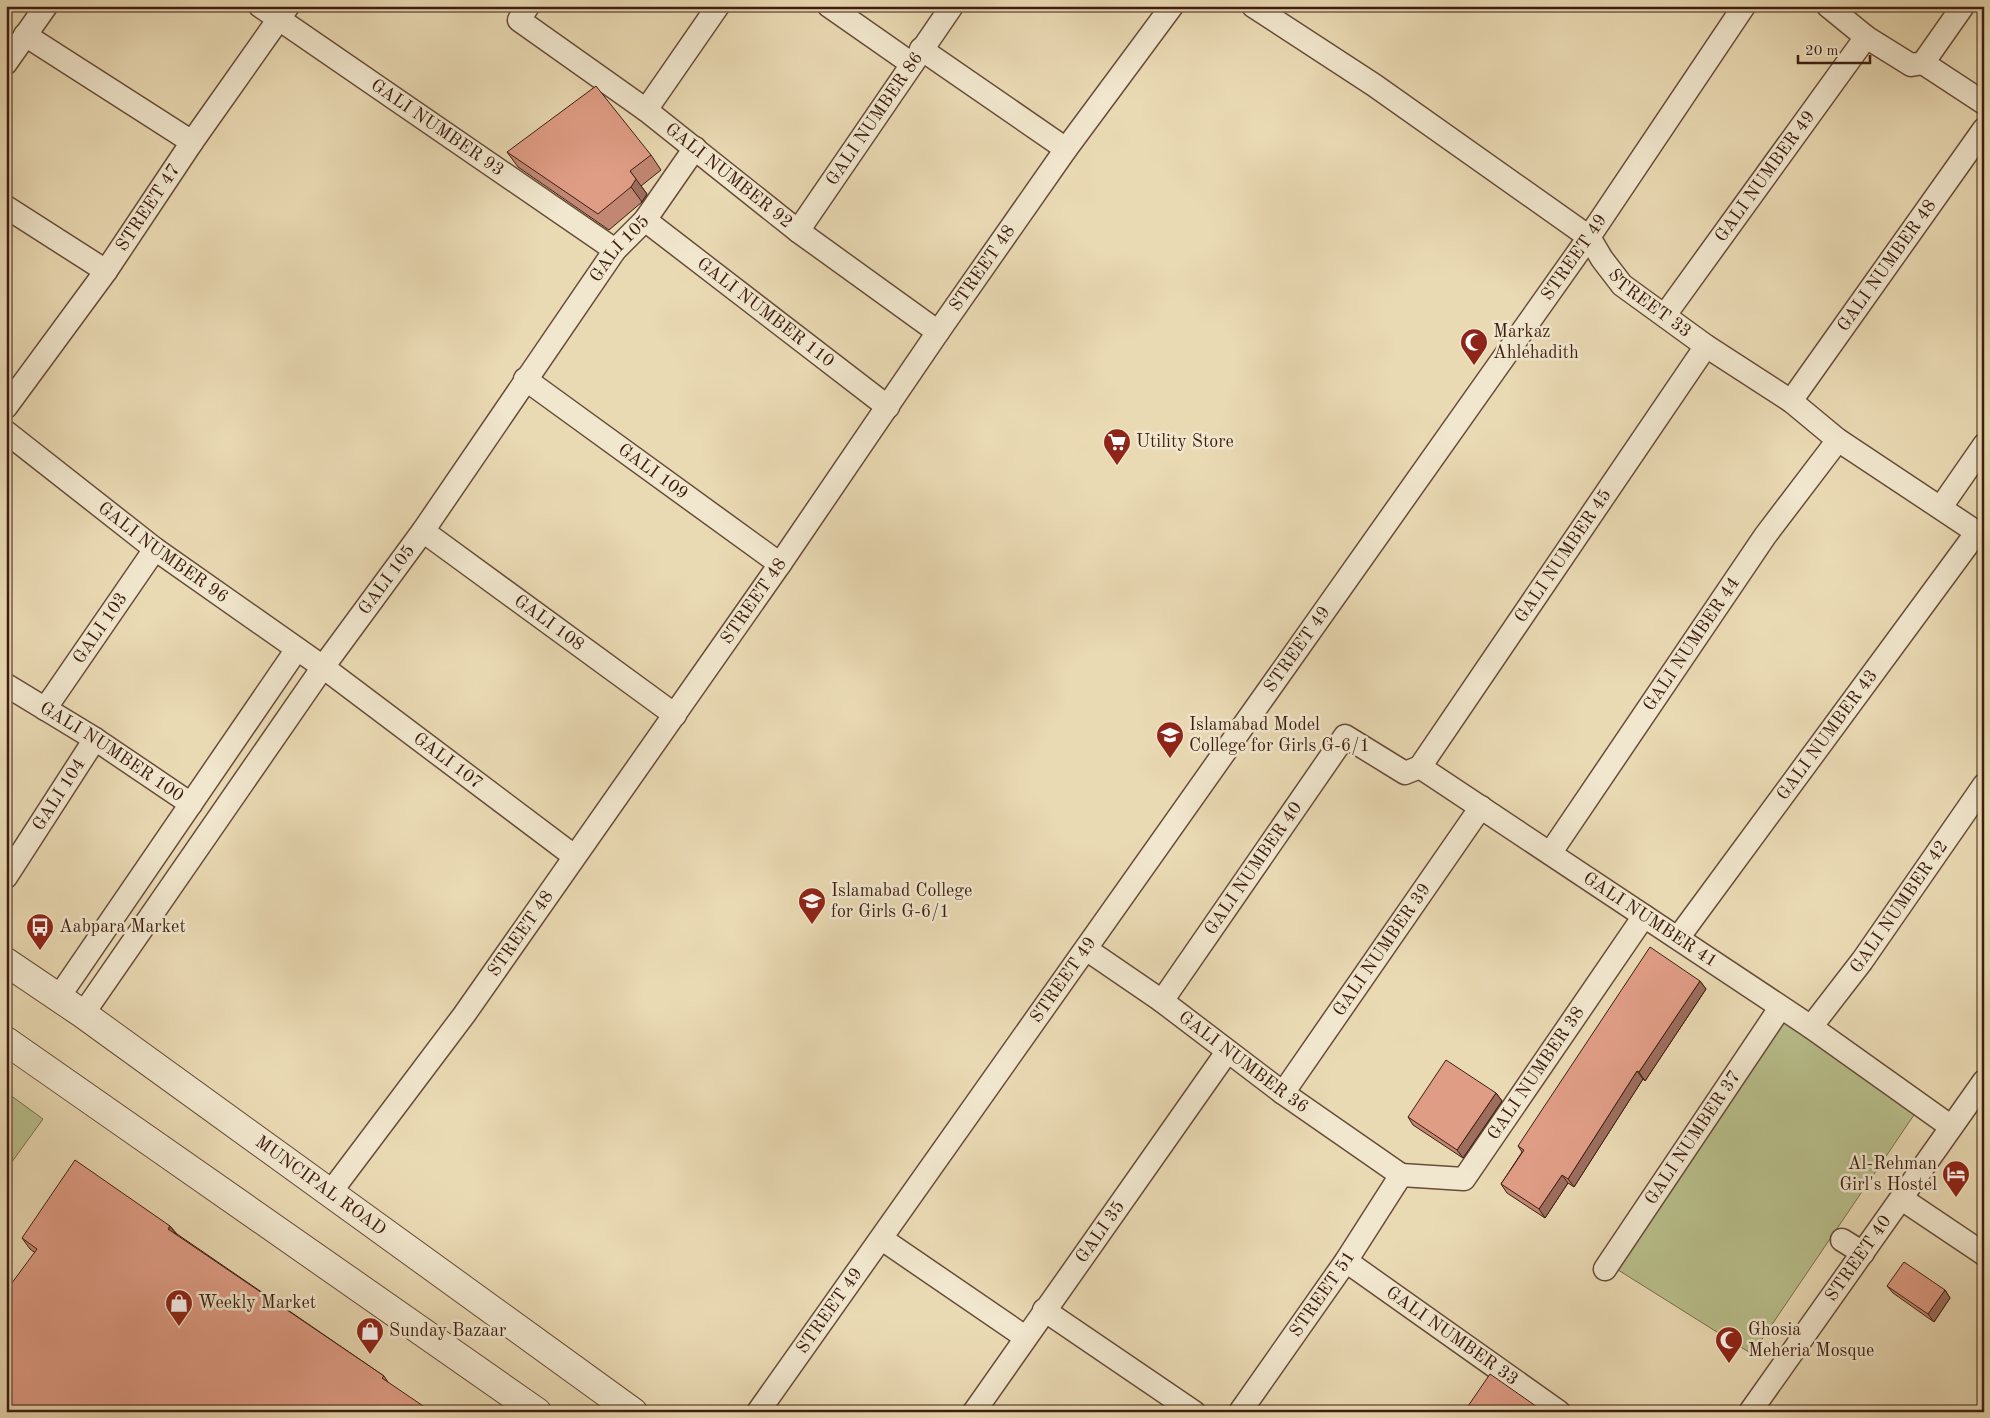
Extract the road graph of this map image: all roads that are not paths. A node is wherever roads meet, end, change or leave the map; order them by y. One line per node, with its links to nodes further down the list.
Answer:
1 (46, 6): 13 (street)
2 (260, 6): 11 (street, GALI NUMBER 93)
3 (718, 6): 19 (street)
4 (829, 6): 15 (street)
5 (952, 6): 15 (street, GALI NUMBER 86)
6 (1172, 6): 23 (street, STREET 48)
7 (1253, 6): 27 (street, STREET 33)
8 (1744, 6): 27 (street, STREET 49)
9 (1828, 6): 14 (street)
10 (1963, 6): 17 (street)
11 (283, 13): 21 (street, STREET 47); 28 (street, GALI NUMBER 93)
12 (523, 13): 19 (street, GALI NUMBER 92)
13 (25, 35): 16 (street); 21 (street)
14 (1866, 36): 17 (street); 30 (street, GALI NUMBER 49)
15 (916, 57): 23 (street); 26 (street, GALI NUMBER 86)
16 (6, 63)
17 (1917, 64): 18 (street)
18 (1984, 103)
19 (646, 110): 22 (street, GALI NUMBER 92)
20 (1984, 129): 34 (street, GALI NUMBER 48)
21 (192, 142): 29 (street, STREET 47)
22 (695, 148): 25 (street, GALI 105); 26 (street, GALI NUMBER 92)
23 (1066, 149): 31 (street, STREET 48)
24 (6, 207): 29 (street)
25 (645, 220): 28 (street, GALI 105); 35 (street, GALI NUMBER 110)
26 (798, 231): 31 (street, GALI NUMBER 92)
27 (1589, 237): 30 (street, STREET 33); 60 (street, STREET 49)
28 (615, 250): 33 (street, GALI 105)
29 (106, 271): 36 (street, STREET 47)
30 (1665, 315): 32 (street, STREET 33)
31 (938, 332): 35 (street, STREET 48)
32 (1706, 346): 34 (street, STREET 33); 51 (street, GALI NUMBER 45)
33 (525, 378): 41 (street, GALI 105); 44 (street, GALI 109)
34 (1791, 401): 38 (street, STREET 33)
35 (888, 407): 44 (street, STREET 48)
36 (6, 408)
37 (7, 435): 43 (street, GALI NUMBER 96)
38 (1838, 440): 40 (street, STREET 33); 55 (street, GALI NUMBER 44)
39 (1984, 445): 40 (street)
40 (1941, 507): 42 (street, STREET 33)
41 (423, 531): 46 (street, GALI 105); 49 (street, GALI 108)
42 (1981, 535): 59 (street, GALI NUMBER 43)
43 (155, 549): 45 (street, GALI NUMBER 96); 48 (street, GALI 103)
44 (780, 564): 49 (street, STREET 48)
45 (297, 649): 46 (street, GALI NUMBER 96); 53 (street)
46 (322, 666): 56 (street, GALI 107); 65 (street, GALI 105)
47 (6, 685): 48 (street, GALI NUMBER 100)
48 (45, 709): 50 (street, GALI NUMBER 100)
49 (675, 715): 56 (street, STREET 48)
50 (95, 739): 53 (street, GALI NUMBER 100); 57 (street, GALI 104)
51 (1420, 767): 54 (street, GALI NUMBER 41); 63 (street, GALI NUMBER 40)
52 (1984, 785): 66 (street, GALI NUMBER 42)
53 (191, 804): 62 (street)
54 (1481, 806): 55 (street, GALI NUMBER 41); 70 (street, GALI NUMBER 39)
55 (1551, 852): 58 (street, GALI NUMBER 41)
56 (574, 856): 73 (street, STREET 48)
57 (6, 878)
58 (1644, 916): 59 (street, GALI NUMBER 41); 72 (street, GALI NUMBER 38)
59 (1678, 938): 64 (street, GALI NUMBER 41)
60 (1086, 949): 63 (street, GALI NUMBER 36); 75 (street, STREET 49)
61 (6, 962): 62 (street, MUNCIPAL ROAD)
62 (58, 998): 65 (street, MUNCIPAL ROAD)
63 (1162, 1001): 68 (street, GALI NUMBER 36)
64 (1780, 1008): 66 (street, GALI NUMBER 41); 80 (street, GALI NUMBER 37)
65 (83, 1014): 73 (street, MUNCIPAL ROAD)
66 (1811, 1027): 71 (street, GALI NUMBER 41)
67 (6, 1041): 83 (street)
68 (1227, 1052): 70 (street, GALI NUMBER 36); 81 (street, GALI 35)
69 (1984, 1081): 71 (street, STREET 40)
70 (1283, 1093): 72 (street, GALI NUMBER 36)
71 (1950, 1126): 74 (street, STREET 40)
72 (1401, 1175): 79 (street, STREET 51)
73 (330, 1193): 84 (street, MUNCIPAL ROAD)
74 (1902, 1199): 77 (street, STREET 40); 78 (street)
75 (882, 1238): 82 (street); 85 (street, STREET 49)
76 (1842, 1240): 77 (street)
77 (1863, 1253): 90 (street, STREET 40)
78 (1984, 1254)
79 (1346, 1261): 88 (street, STREET 51); 89 (street, GALI NUMBER 33)
80 (1605, 1269)
81 (1044, 1310): 82 (street, GALI 35); 87 (street)
82 (1025, 1337): 86 (street, GALI 35)
83 (537, 1412)
84 (633, 1412)
85 (758, 1412)
86 (974, 1412)
87 (1194, 1412)
88 (1240, 1412)
89 (1559, 1412)
90 (1750, 1412)

